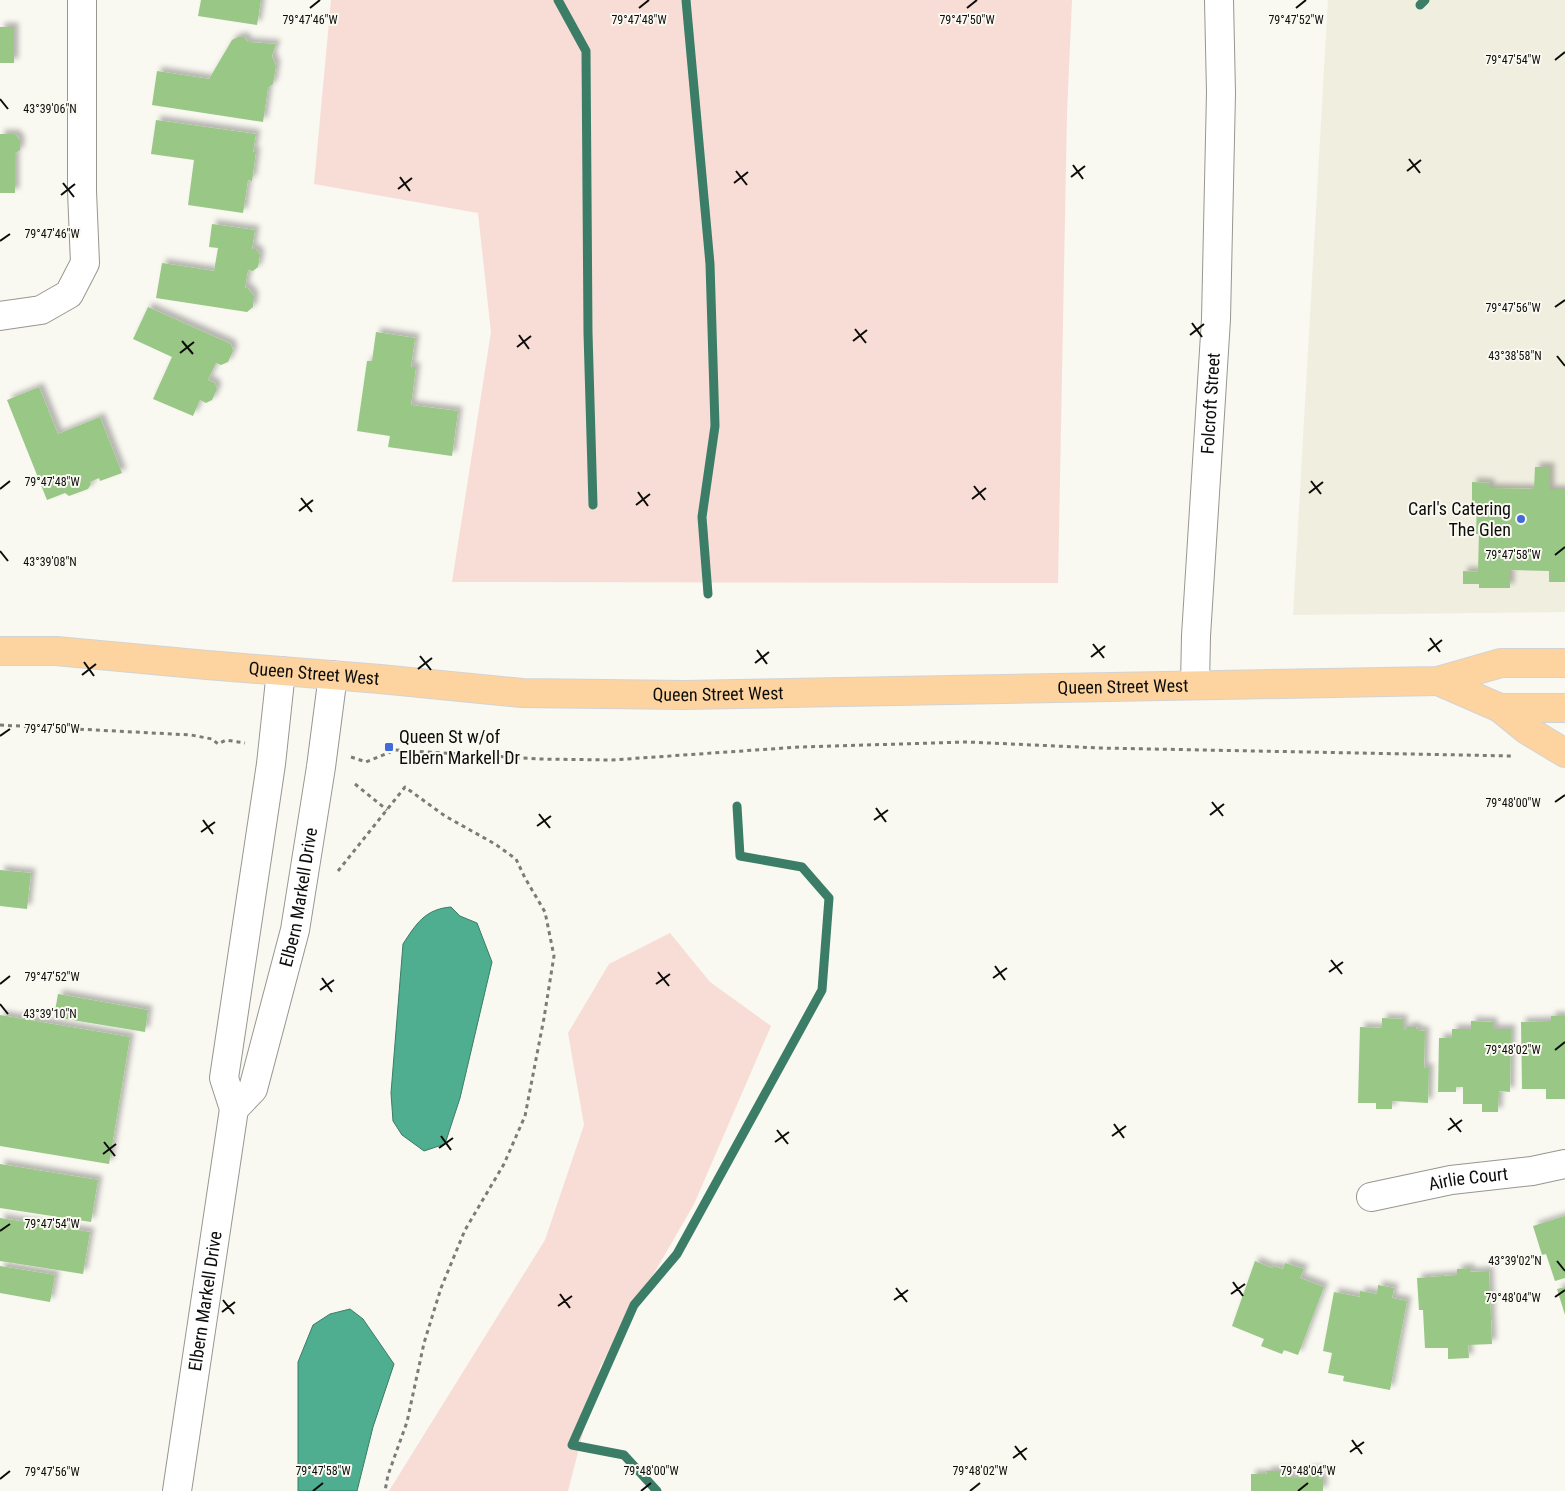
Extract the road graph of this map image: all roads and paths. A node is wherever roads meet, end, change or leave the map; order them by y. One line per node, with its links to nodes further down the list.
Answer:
1 (82, 0): 3 (street)
2 (1219, 0): 9 (street, Folcroft Street)
3 (0, 316)
4 (0, 651): 6 (main road, Queen Street West)
5 (1565, 663): 8 (main road, Queen Street West)
6 (281, 671): 7 (main road, Queen Street West); 20 (street, Elbern Markell Drive)
7 (333, 675): 9 (main road, Queen Street West); 20 (street, Elbern Markell Drive)
8 (1438, 681): 9 (main road, Queen Street West); 10 (main road, Queen Street West)
9 (1195, 685)
10 (1500, 708): 11 (main road, Queen Street West); 14 (main road)
11 (1565, 708)
12 (0, 725): 13 (path)
13 (226, 740)
14 (1565, 753)
15 (358, 758): 16 (path)
16 (1521, 758)
17 (354, 784): 18 (path)
18 (387, 810): 19 (path); 24 (path)
19 (338, 871)
20 (234, 1109): 23 (street, Elbern Markell Drive)
21 (1565, 1164): 22 (street, Airlie Court)
22 (1371, 1197)
23 (177, 1491)
24 (385, 1491)

